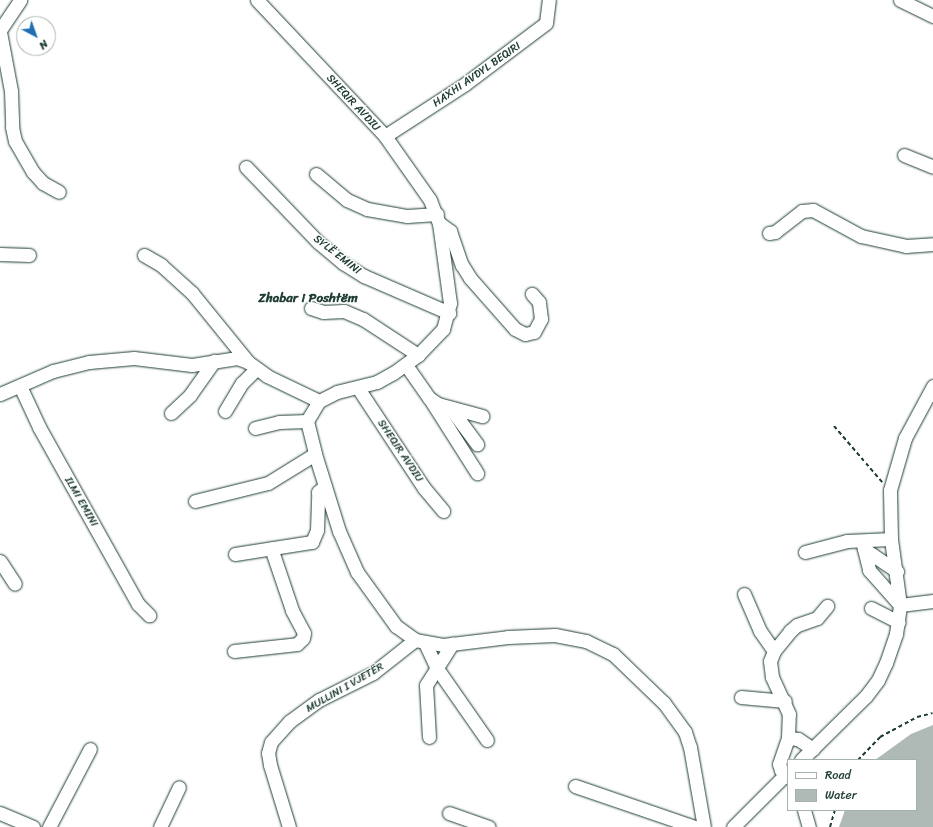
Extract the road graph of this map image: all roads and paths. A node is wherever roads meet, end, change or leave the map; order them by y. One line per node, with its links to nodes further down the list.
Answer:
1 (20, 0): 6 (street)
2 (257, 0): 7 (street, SHEQIR AVDIU)
3 (549, 0): 7 (street, HAXHI AVDYL BEQIRI)
4 (900, 0): 5 (street)
5 (933, 16)
6 (0, 31): 12 (street)
7 (384, 136): 13 (street, SHEQIR AVDIU)
8 (904, 155): 10 (street)
9 (246, 167): 21 (street, SYLË EMINI)
10 (933, 167)
11 (316, 174): 13 (street)
12 (59, 192)
13 (438, 218): 19 (street, SHEQIR AVDIU); 21 (street, SHEQIR AVDIU)
14 (769, 233): 15 (street)
15 (933, 244)
16 (0, 254): 17 (street)
17 (29, 255)
18 (144, 255): 24 (street)
19 (532, 294)
20 (311, 308): 22 (street)
21 (449, 313): 22 (street, SHEQIR AVDIU)
22 (418, 355): 25 (street, SHEQIR AVDIU)
23 (214, 361): 24 (street); 26 (street); 35 (street)
24 (252, 365): 32 (street); 34 (street)
25 (406, 365): 28 (street, SHEQIR AVDIU); 30 (street)
26 (20, 386): 29 (street); 60 (street, ILMI EMINI)
27 (933, 386): 31 (street)
28 (358, 388): 32 (street, SHEQIR AVDIU); 46 (street, SHEQIR AVDIU)
29 (0, 394)
30 (429, 398): 33 (street); 42 (street)
31 (929, 400): 44 (street)
32 (319, 401): 37 (street)
33 (451, 409): 36 (street); 40 (street)
34 (225, 411)
35 (171, 413)
36 (482, 416)
37 (307, 421): 39 (street); 41 (street)
38 (834, 426): 44 (path)
39 (255, 428)
40 (477, 444)
41 (315, 454): 43 (street); 45 (street)
42 (477, 473)
43 (325, 486): 49 (street); 62 (street)
44 (890, 490): 47 (street)
45 (195, 501)
46 (443, 511)
47 (891, 539): 48 (street); 53 (street)
48 (863, 545): 50 (street); 53 (street); 57 (street)
49 (271, 548): 51 (street); 64 (street)
50 (805, 552)
51 (235, 554)
52 (0, 561): 54 (street)
53 (897, 571): 57 (street)
54 (15, 584)
55 (744, 594): 65 (street)
56 (933, 601): 57 (street)
57 (900, 605): 61 (street)
58 (827, 606): 65 (street)
59 (871, 608): 61 (street)
60 (148, 615)
61 (899, 622): 74 (street)
62 (420, 641): 63 (street); 66 (street); 87 (street, MULLINI I VJETËR)
63 (452, 644): 66 (street); 90 (street)
64 (234, 651)
65 (774, 651): 68 (street)
66 (436, 667): 70 (street); 72 (street)
67 (741, 697): 68 (street)
68 (784, 701): 71 (street)
69 (933, 713): 76 (path)
70 (429, 737)
71 (788, 738): 74 (street); 77 (street)
72 (487, 740)
73 (90, 749): 84 (street)
74 (813, 749): 75 (street)
75 (802, 759)
76 (859, 759)
77 (787, 775): 91 (street)
78 (575, 786): 89 (street)
79 (804, 811): 92 (street)
80 (835, 811): 93 (path)
81 (0, 813): 83 (street)
82 (449, 813): 88 (street)
83 (33, 827)
84 (50, 827)
85 (160, 827): 86 (street)
86 (165, 827)
87 (288, 827)
88 (489, 827)
89 (695, 827)
90 (704, 827)
91 (733, 827)
92 (809, 827)
93 (830, 827)

